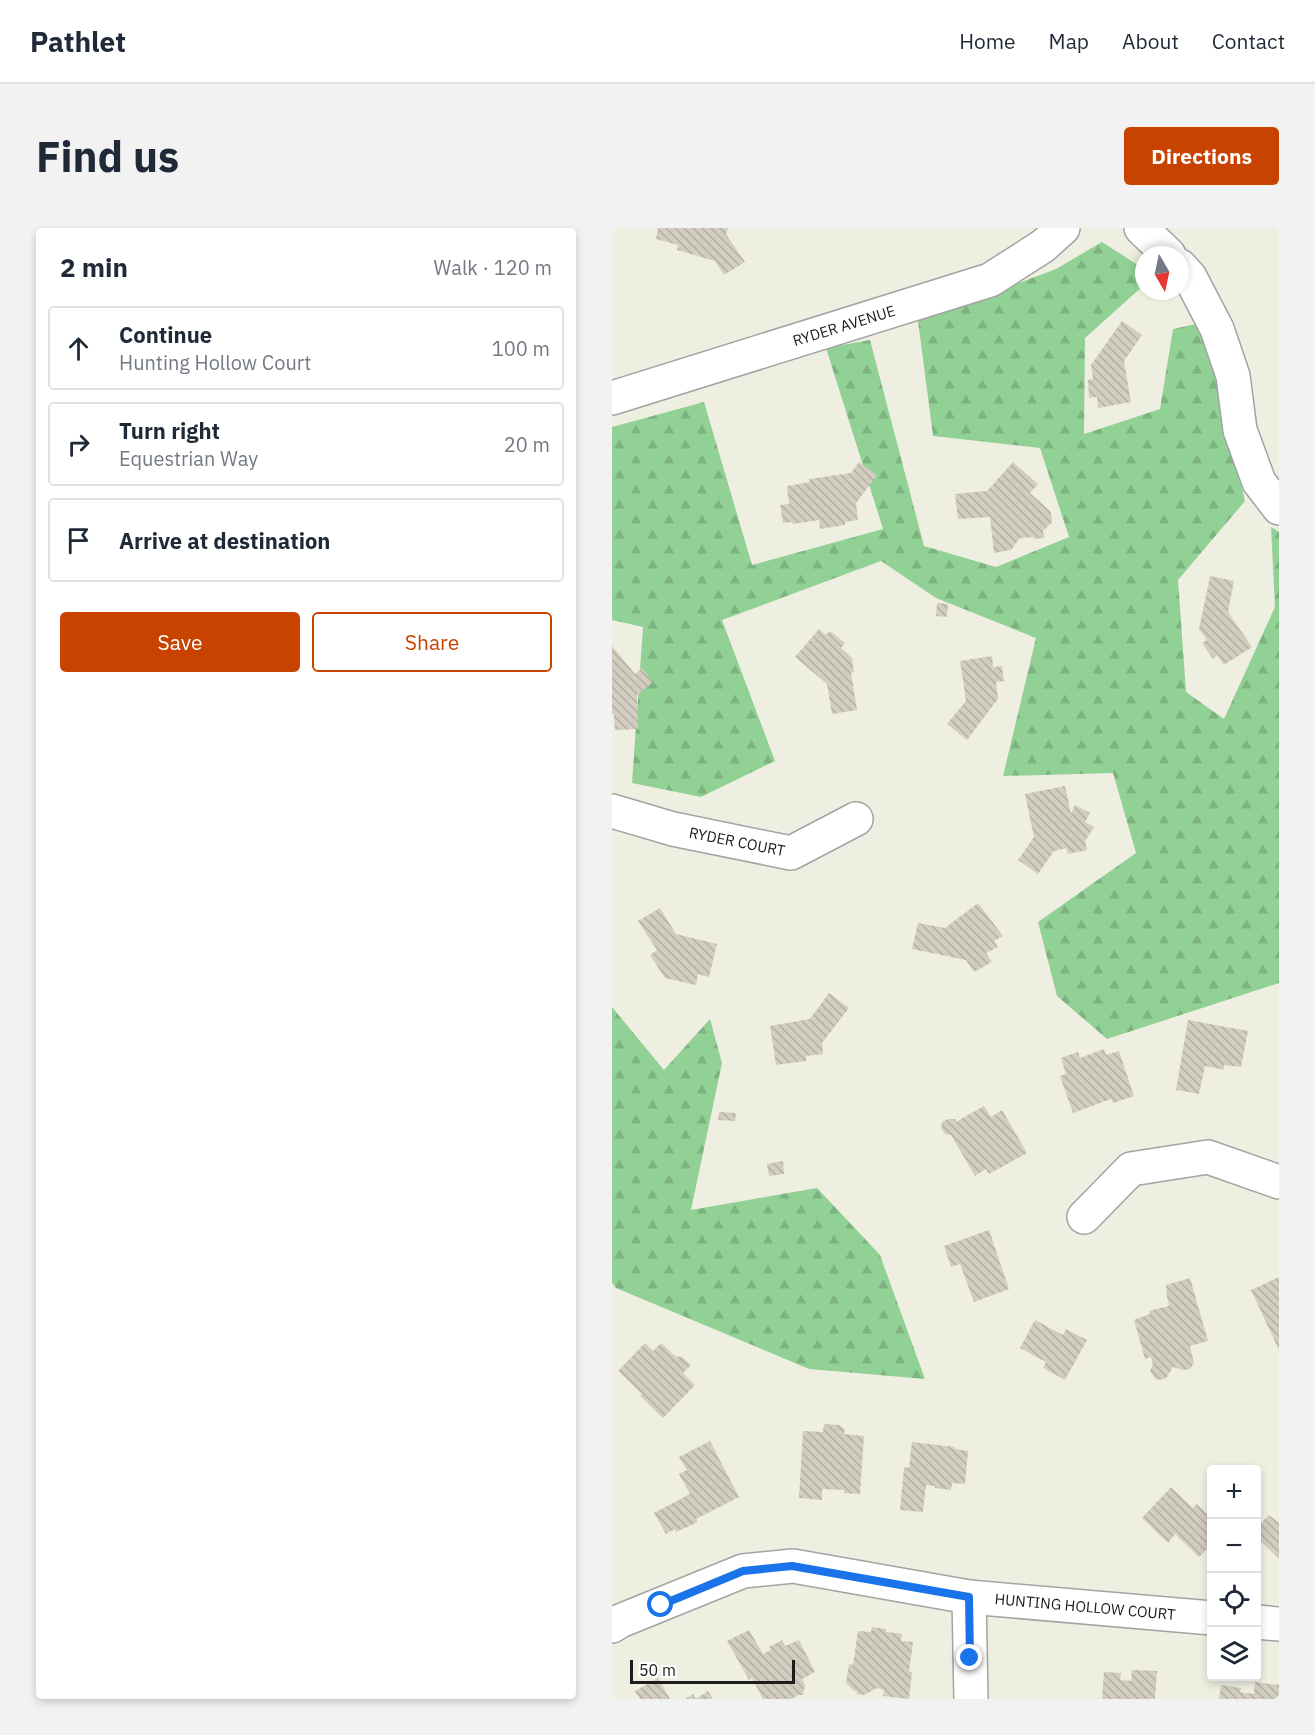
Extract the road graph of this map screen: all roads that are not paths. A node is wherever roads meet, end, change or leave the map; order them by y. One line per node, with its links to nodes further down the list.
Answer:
1 (1063, 228): 5 (street, RYDER AVENUE)
2 (1142, 228): 3 (street)
3 (1160, 246)
4 (1189, 276): 6 (street)
5 (612, 398)
6 (1279, 508)
7 (612, 811): 8 (street, RYDER COURT)
8 (856, 819)
9 (1279, 1182): 10 (street)
10 (1084, 1217)
11 (969, 1597): 12 (street, HUNTING HOLLOW COURT); 13 (street, HUNTING HOLLOW COURT); 16 (street)
12 (615, 1618)
13 (1207, 1618)
14 (1261, 1622): 15 (street)
15 (1279, 1624)
16 (971, 1699)

